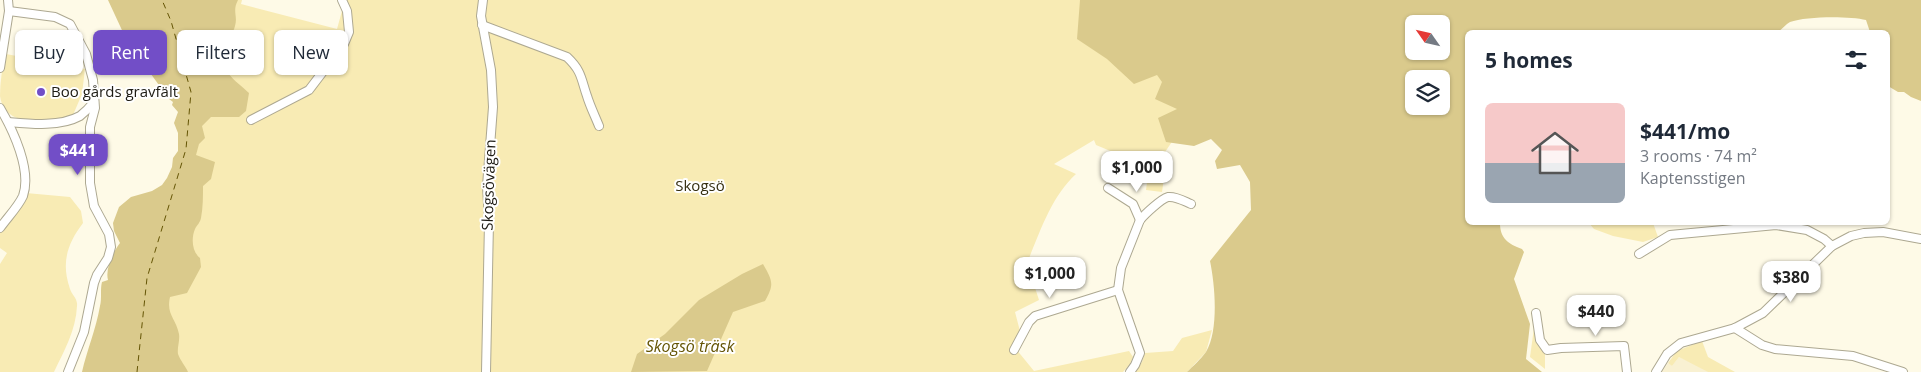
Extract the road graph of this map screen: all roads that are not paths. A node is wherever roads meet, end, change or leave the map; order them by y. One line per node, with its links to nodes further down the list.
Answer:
1 (8, 0): 4 (street)
2 (342, 0): 9 (street)
3 (483, 0): 5 (street, Skogsövägen)
4 (9, 11): 6 (street); 7 (street)
5 (482, 25): 11 (street); 26 (street, Skogsövägen)
6 (0, 68)
7 (94, 102): 10 (street); 25 (street)
8 (0, 108): 10 (street)
9 (251, 120)
10 (10, 122): 16 (street)
11 (599, 126)
12 (1108, 188): 14 (street)
13 (1191, 204): 14 (street)
14 (1140, 220): 21 (street)
15 (1884, 225): 17 (street)
16 (0, 228)
17 (1883, 232): 18 (street); 19 (street)
18 (1921, 239)
19 (1832, 246): 20 (street); 23 (street)
20 (1639, 254)
21 (1118, 290): 24 (street); 27 (street)
22 (1536, 313): 28 (street)
23 (1735, 328): 29 (street); 30 (street)
24 (1014, 350)
25 (68, 372)
26 (486, 372)
27 (1130, 372)
28 (1627, 372)
29 (1656, 372)
30 (1903, 372)

